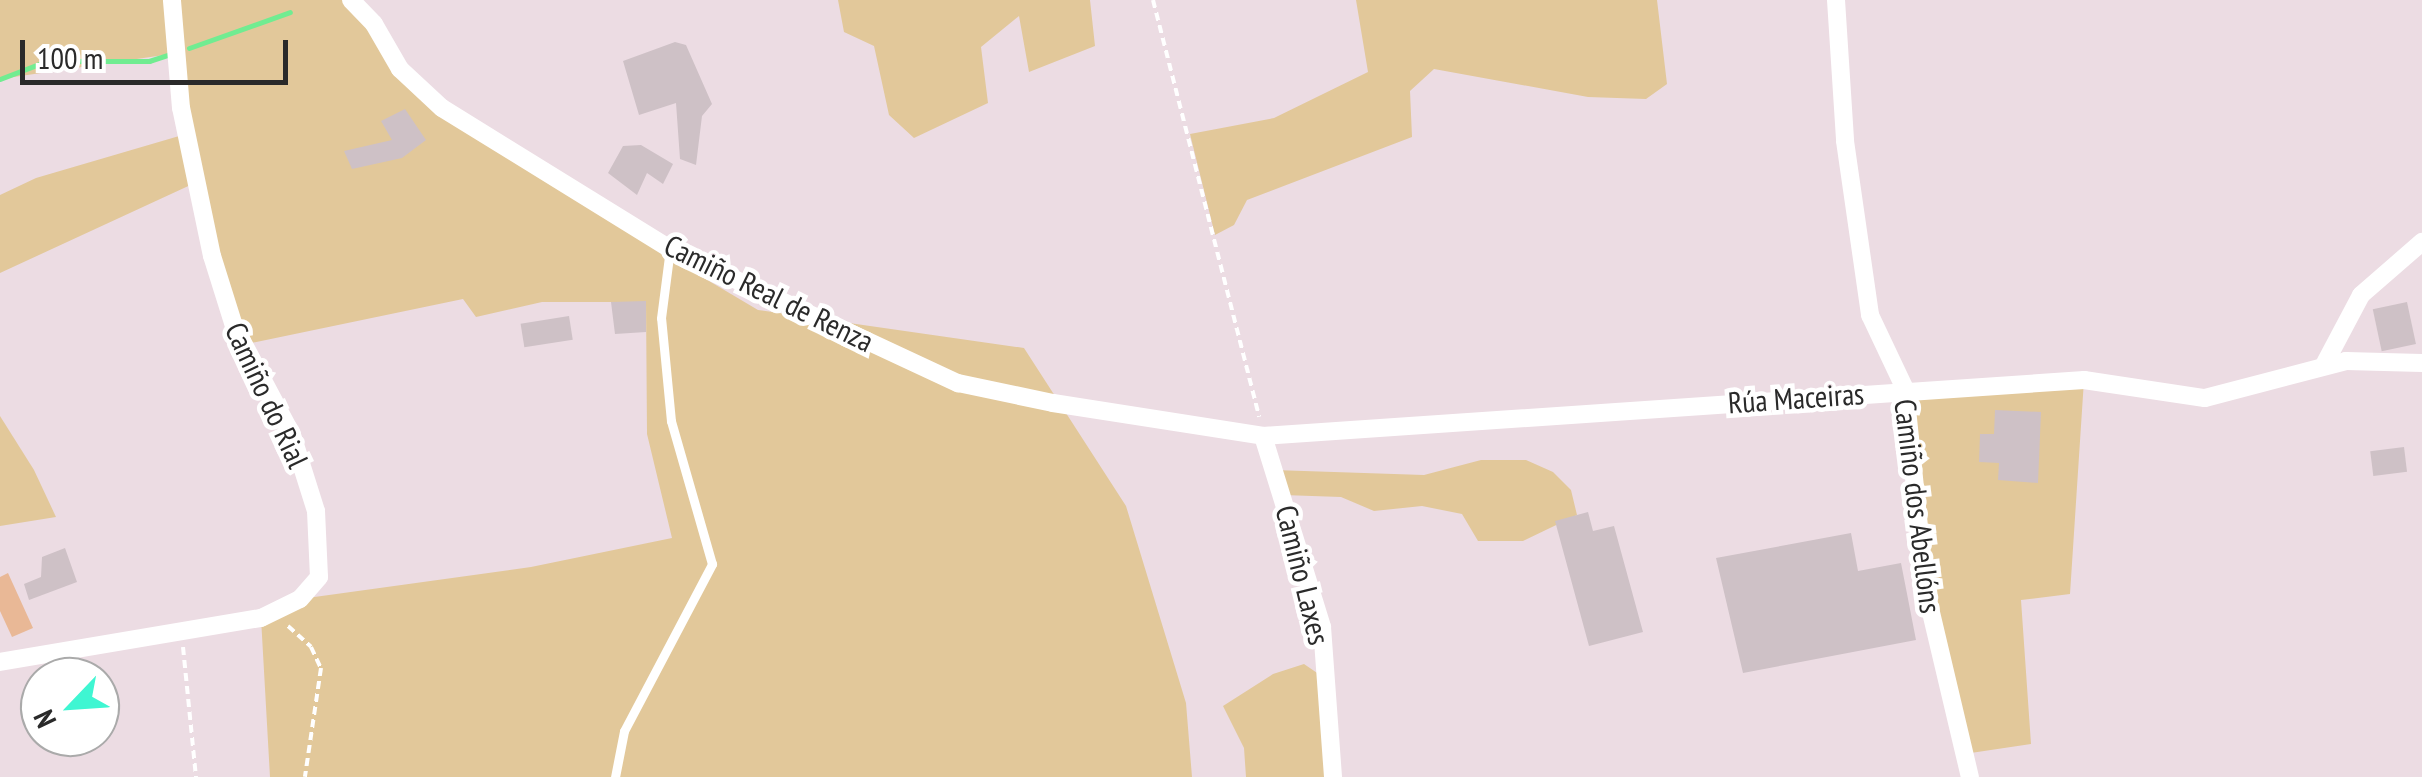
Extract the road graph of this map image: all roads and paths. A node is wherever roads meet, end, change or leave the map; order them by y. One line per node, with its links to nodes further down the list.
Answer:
1 (172, 0): 11 (street, Camiño do Rial)
2 (351, 0): 6 (street, Camiño Real de Renza)
3 (1153, 0): 10 (path)
4 (1836, 0): 9 (street, Camiño dos Abellóns)
5 (2422, 242): 8 (street)
6 (670, 249): 10 (street, Camiño Real de Renza); 16 (lane)
7 (2422, 363): 8 (street, Rúa Maceiras)
8 (2324, 365): 9 (street, Rúa Maceiras)
9 (1905, 390): 10 (street, Rúa Maceiras); 18 (street, Camiño dos Abellóns)
10 (1263, 436): 17 (street, Camiño Laxes)
11 (273, 612): 12 (street, Camiño do Rial); 15 (path)
12 (182, 634): 13 (street, Camiño do Rial); 14 (path)
13 (0, 662)
14 (196, 777)
15 (306, 777)
16 (615, 777)
17 (1333, 777)
18 (1970, 777)

